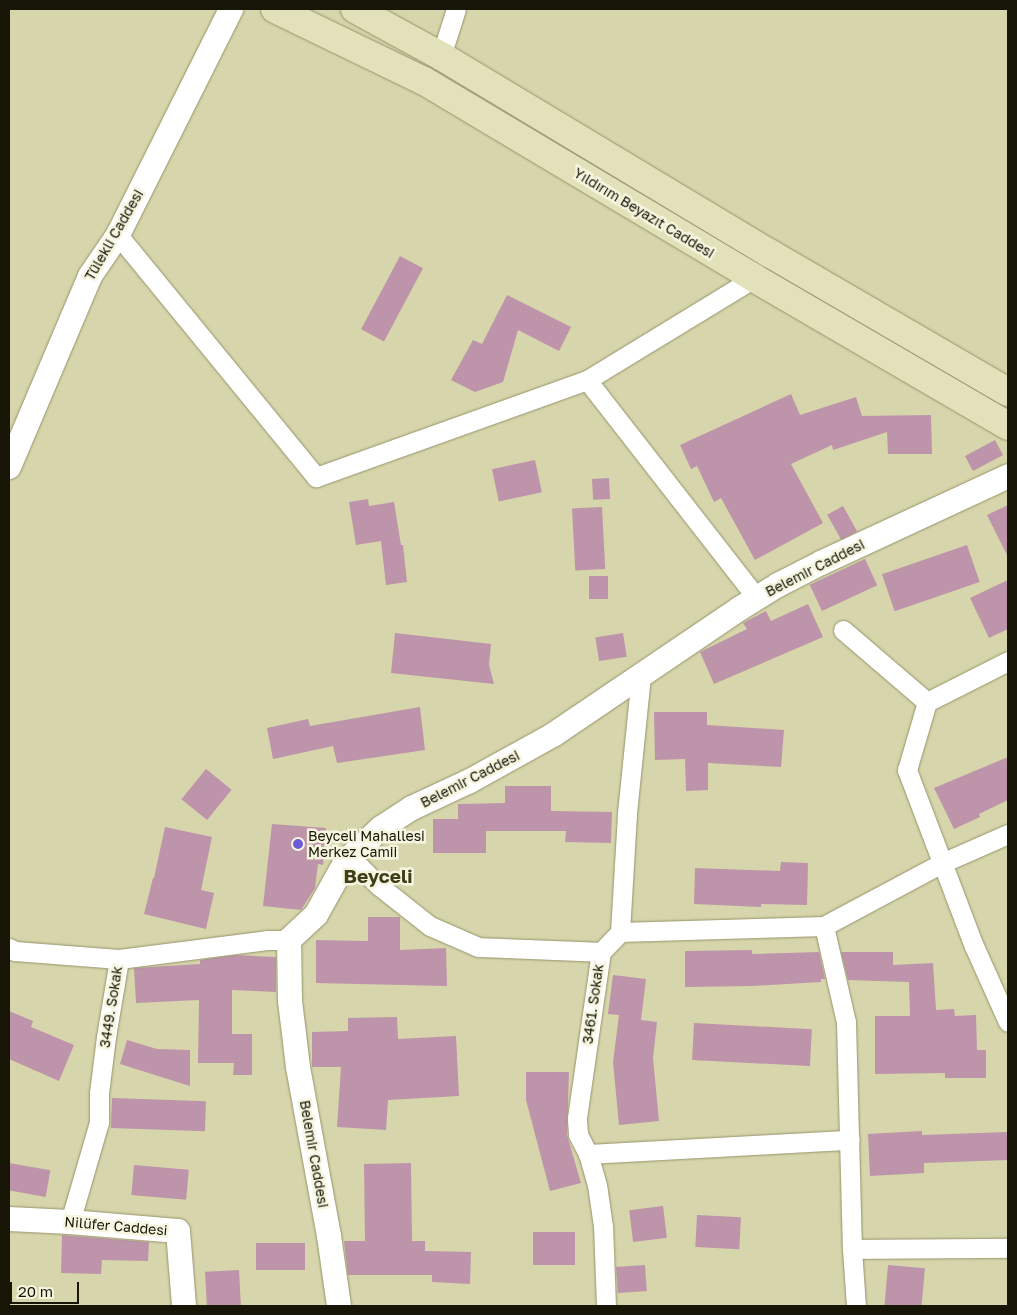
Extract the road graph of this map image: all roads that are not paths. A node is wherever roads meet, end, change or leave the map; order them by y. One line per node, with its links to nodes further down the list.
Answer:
1 (231, 9): 6 (street, Tülekli Caddesi)
2 (275, 9): 7 (main road, Yıldırım Beyazıt Caddesi)
3 (355, 9): 5 (main road)
4 (456, 9): 5 (street)
5 (441, 56): 9 (main road)
6 (118, 235): 8 (street); 11 (street, Tülekli Caddesi)
7 (754, 278): 8 (street); 10 (main road, Yıldırım Beyazıt Caddesi)
8 (587, 380): 13 (street)
9 (1008, 392)
10 (1008, 426)
11 (9, 467)
12 (1008, 476): 13 (street, Belemir Caddesi)
13 (757, 598): 16 (street, Belemir Caddesi)
14 (843, 630): 17 (street)
15 (1008, 661): 17 (street)
16 (641, 675): 19 (street, Belemir Caddesi); 22 (street)
17 (927, 702): 20 (street)
18 (1008, 834): 20 (street)
19 (350, 856): 23 (street, Belemir Caddesi); 25 (street)
20 (942, 863): 21 (street); 27 (street)
21 (824, 926): 22 (street); 28 (street)
22 (620, 932): 25 (street, 3461. Sokak)
23 (289, 940): 26 (street, 3449. Sokak); 35 (street, Belemir Caddesi)
24 (9, 948): 26 (street)
25 (600, 952): 29 (street, 3461. Sokak)
26 (119, 959): 31 (street, 3449. Sokak)
27 (1008, 1022)
28 (850, 1140): 29 (street); 33 (street)
29 (588, 1154): 36 (street, 3461. Sokak)
30 (9, 1220): 31 (street, Nilüfer Caddesi)
31 (70, 1222): 34 (street, Nilüfer Caddesi)
32 (1008, 1248): 33 (street)
33 (852, 1249): 37 (street)
34 (184, 1306)
35 (339, 1306)
36 (606, 1306)
37 (856, 1306)

